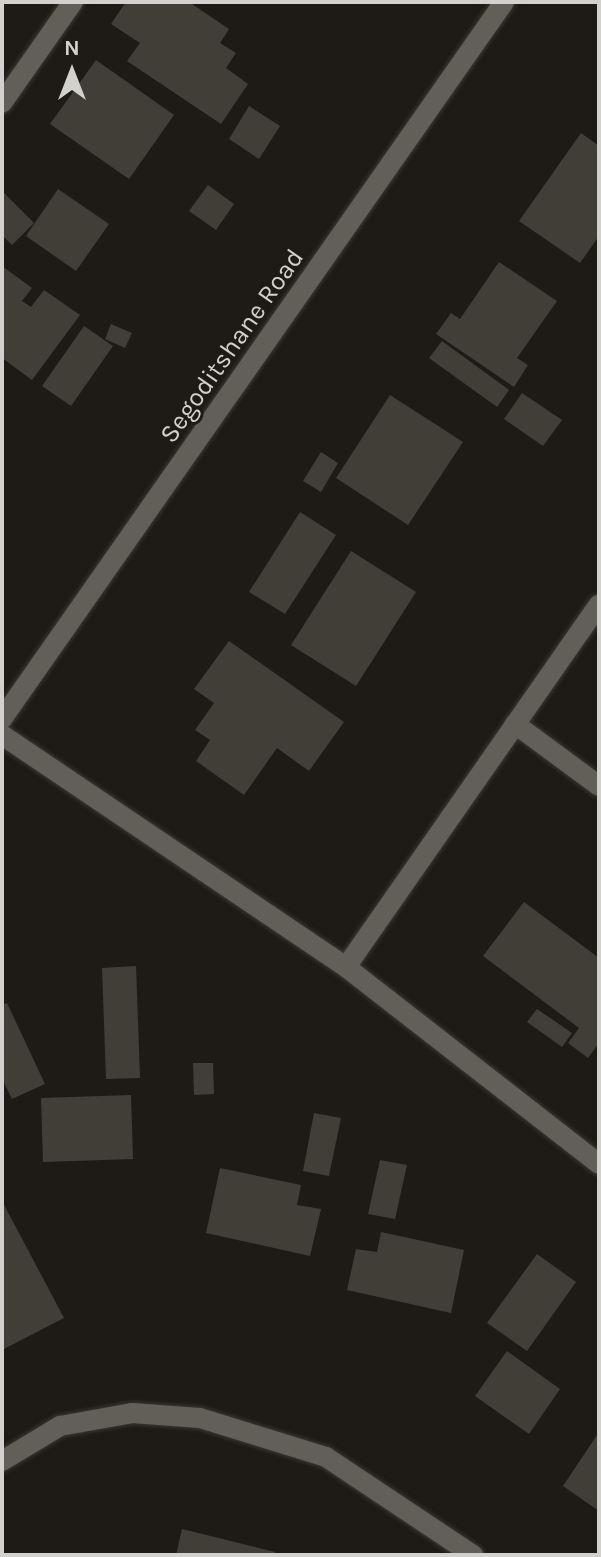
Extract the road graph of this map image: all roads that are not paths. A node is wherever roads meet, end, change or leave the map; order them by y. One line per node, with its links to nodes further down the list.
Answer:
1 (73, 2): 3 (street)
2 (504, 2): 5 (street, Segoditshane Road)
3 (2, 103)
4 (599, 604): 6 (street)
5 (2, 719)
6 (515, 724): 8 (street); 9 (street)
7 (2, 735): 9 (street)
8 (599, 786)
9 (346, 967): 10 (street)
10 (599, 1164)
11 (2, 1461): 12 (street)
12 (473, 1555)

